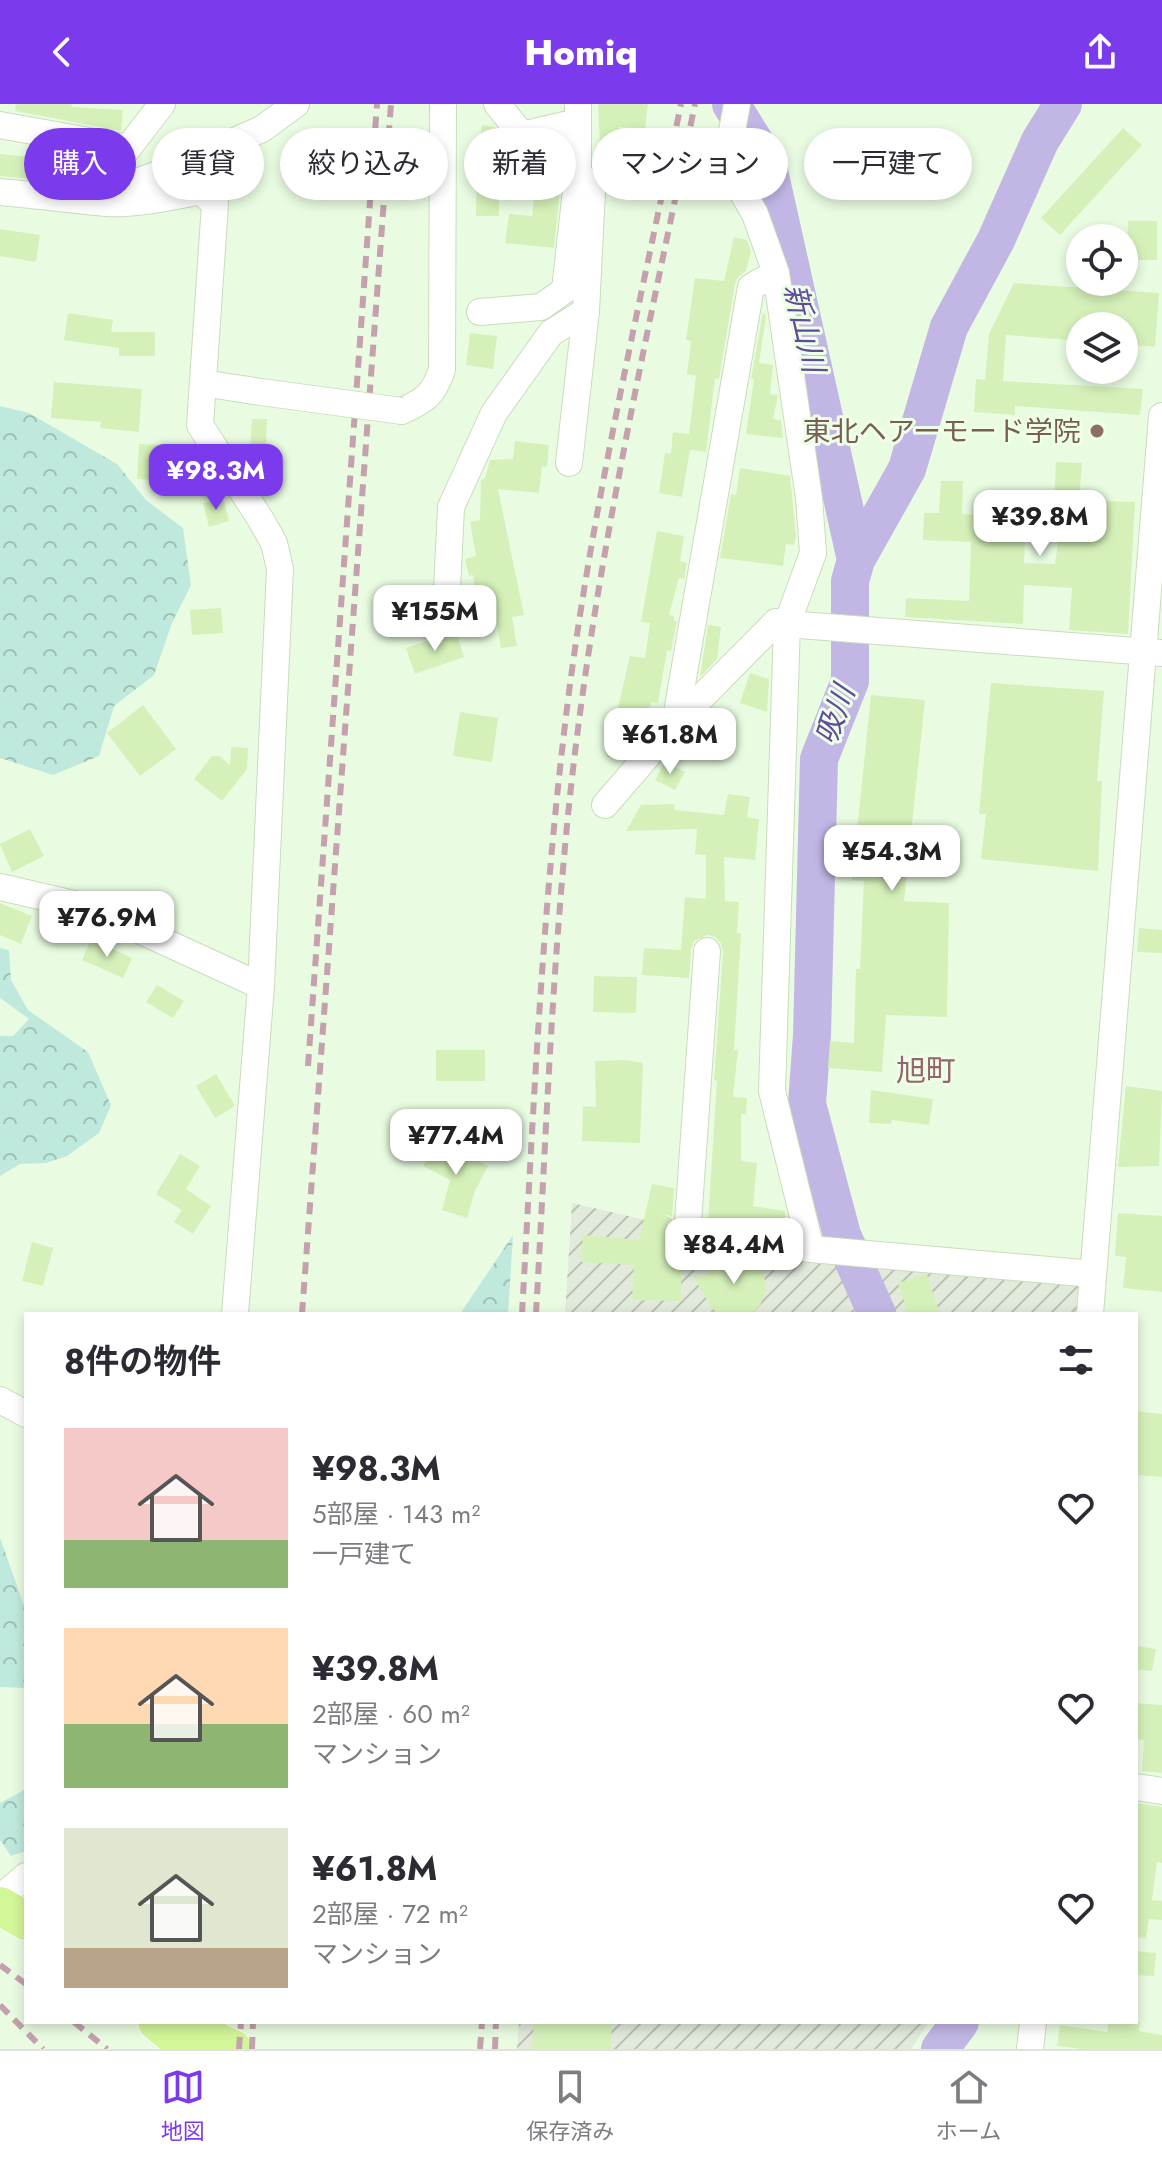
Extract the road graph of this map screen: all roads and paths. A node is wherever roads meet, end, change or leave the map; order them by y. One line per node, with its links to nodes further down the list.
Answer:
1 (162, 104): 9 (street)
2 (296, 104): 11 (street)
3 (443, 104): 18 (street, bridge)
4 (497, 104): 6 (street)
5 (737, 104): 15 (street)
6 (578, 113): 10 (street)
7 (0, 125): 8 (street)
8 (24, 129)
9 (136, 138)
10 (578, 172): 16 (street); 17 (street)
11 (136, 182)
12 (0, 192): 13 (street)
13 (24, 194)
14 (94, 200): 18 (street)
15 (776, 273): 22 (street); 24 (street)
16 (586, 311): 20 (street); 21 (street)
17 (480, 312)
18 (203, 383): 28 (street)
19 (1162, 416): 23 (street)
20 (569, 463)
21 (418, 619)
22 (800, 624): 23 (street); 24 (street); 29 (street)
23 (1152, 653): 30 (street)
24 (675, 724): 25 (street)
25 (605, 805)
26 (0, 887): 28 (street)
27 (707, 951): 29 (street)
28 (261, 986): 31 (street)
29 (819, 1249): 30 (street)
30 (1093, 1274): 32 (street)
31 (235, 1312)
32 (1090, 1312)
33 (0, 1400): 34 (street)
34 (24, 1413)
35 (1138, 1787): 36 (street)
36 (1162, 1791)
37 (160, 2024): 40 (highway)
38 (194, 2024): 41 (highway)
39 (1033, 2024): 42 (street)
40 (191, 2049)
41 (233, 2049)
42 (1030, 2049)

